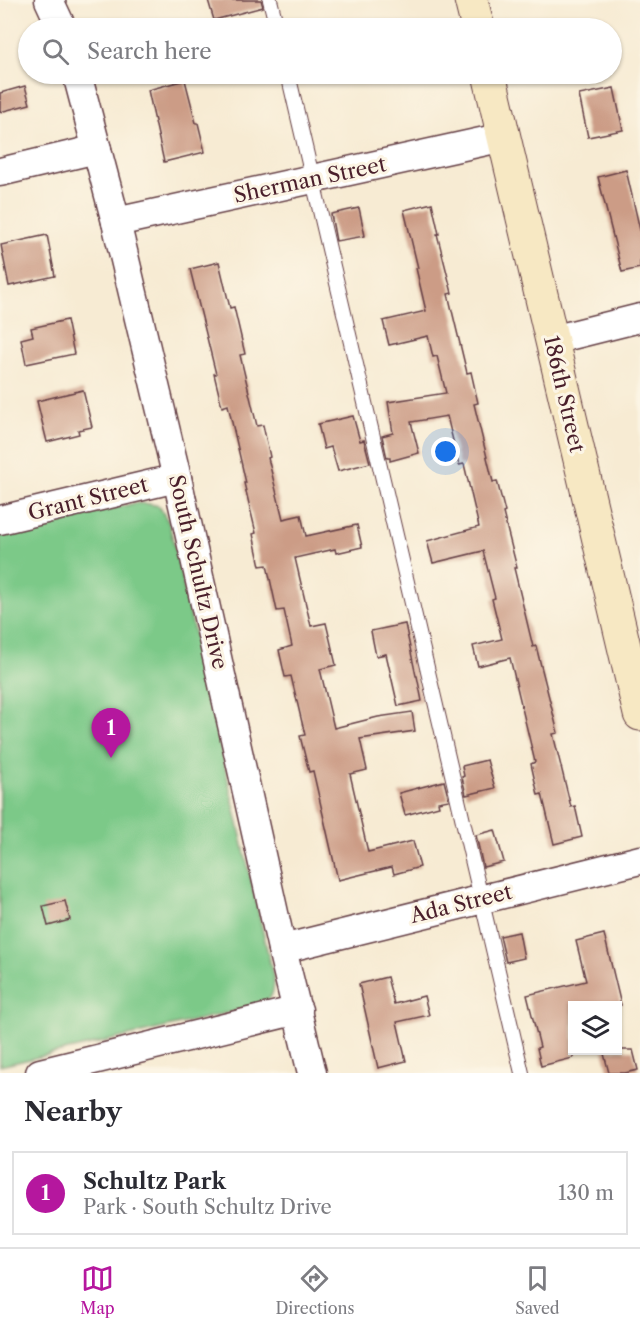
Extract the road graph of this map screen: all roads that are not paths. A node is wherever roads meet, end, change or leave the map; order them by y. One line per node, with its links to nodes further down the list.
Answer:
1 (49, 0): 4 (street)
2 (270, 0): 5 (lane)
3 (471, 0): 6 (street)
4 (57, 18)
5 (274, 18)
6 (476, 18)
7 (79, 84): 11 (street, South Schultz Drive)
8 (290, 84): 13 (lane)
9 (491, 84): 10 (street, 186th Street)
10 (504, 137): 13 (street, Sherman Street); 16 (street, 186th Street)
11 (97, 149): 12 (street); 14 (street, South Schultz Drive)
12 (0, 172)
13 (312, 179): 14 (street, Sherman Street); 22 (lane)
14 (116, 222): 17 (street, South Schultz Drive)
15 (640, 318): 16 (street)
16 (552, 340): 19 (street, 186th Street)
17 (177, 478): 18 (street, Grant Street); 23 (street, South Schultz Drive)
18 (0, 520)
19 (636, 679): 20 (street, 186th Street)
20 (640, 714)
21 (640, 860): 22 (street, Ada Street)
22 (482, 899): 23 (street, Ada Street); 27 (lane)
23 (282, 949): 24 (street, South Schultz Drive)
24 (298, 1010): 25 (street); 26 (street, South Schultz Drive)
25 (40, 1073)
26 (312, 1073)
27 (522, 1073)

